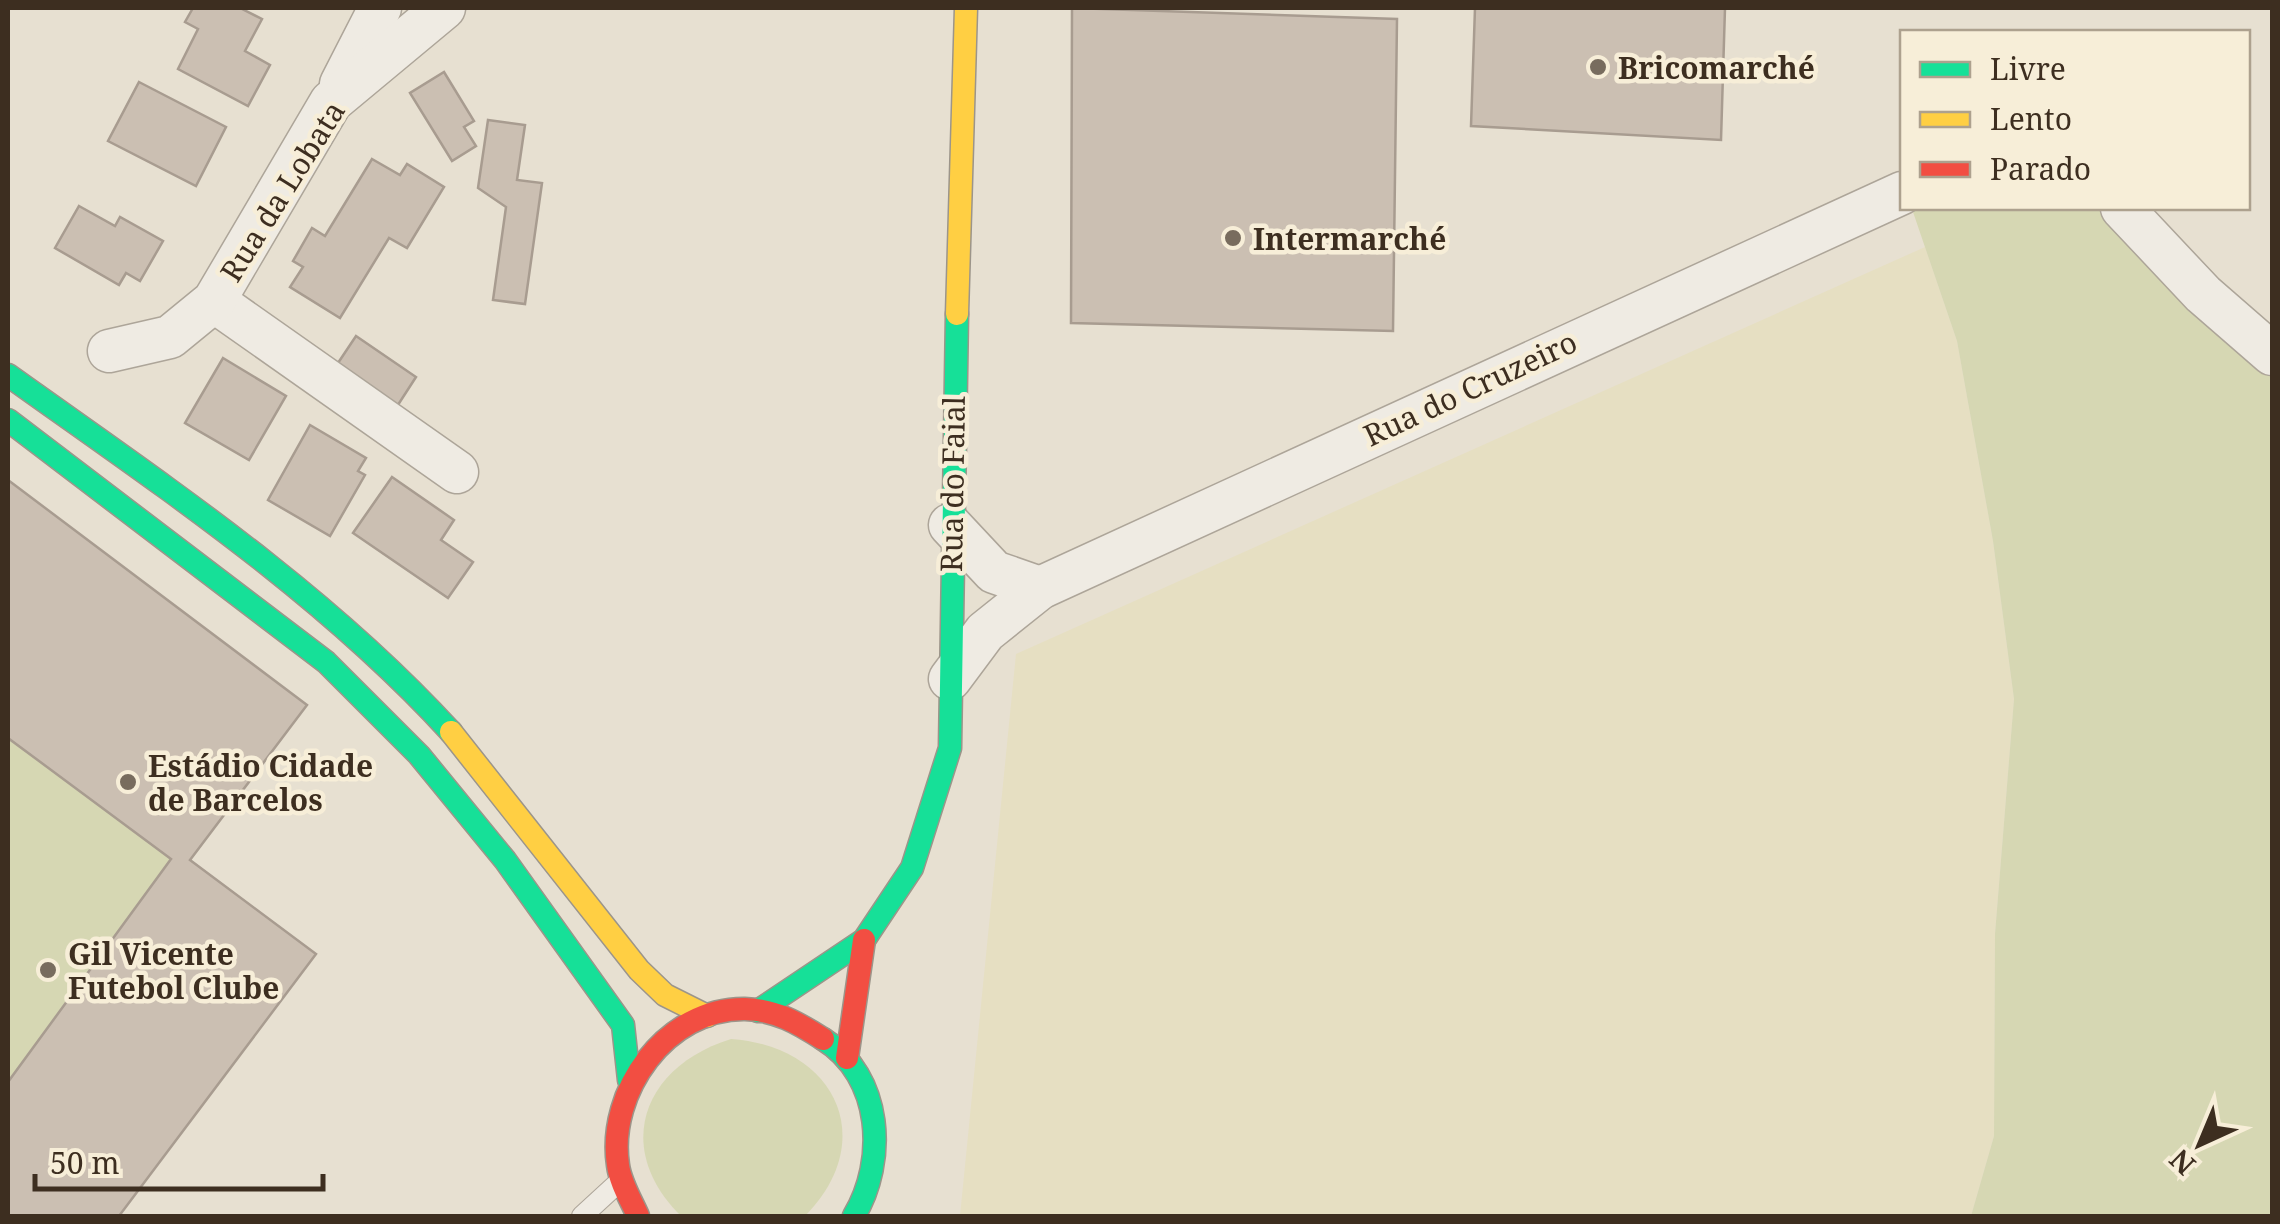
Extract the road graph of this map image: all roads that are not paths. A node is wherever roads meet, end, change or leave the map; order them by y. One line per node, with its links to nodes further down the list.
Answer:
1 (380, 8): 5 (street)
2 (444, 8): 5 (street, Rua da Lobata)
3 (966, 8): 6 (main road, Rua do Faial)
4 (988, 64): 6 (main road)
5 (331, 102): 9 (street, Rua da Lobata)
6 (963, 130): 15 (main road, Rua do Faial)
7 (1900, 194): 16 (street, Rua do Cruzeiro)
8 (2124, 210): 11 (street)
9 (214, 302): 10 (street, Rua da Lobata); 14 (street)
10 (109, 351)
11 (2272, 354)
12 (8, 375): 20 (main road)
13 (8, 420): 22 (main road)
14 (457, 472)
15 (950, 525): 16 (street); 17 (main road, Rua do Faial)
16 (1040, 588): 17 (street, Rua do Cruzeiro)
17 (950, 679): 18 (main road, Rua do Faial)
18 (864, 940): 19 (main road); 21 (main road)
19 (758, 1011): 20 (main road); 21 (main road)
20 (707, 1016): 22 (main road)
21 (847, 1058): 26 (main road)
22 (629, 1080): 23 (main road)
23 (620, 1181): 24 (lane); 25 (main road)
24 (582, 1216)
25 (638, 1216)
26 (854, 1216)

